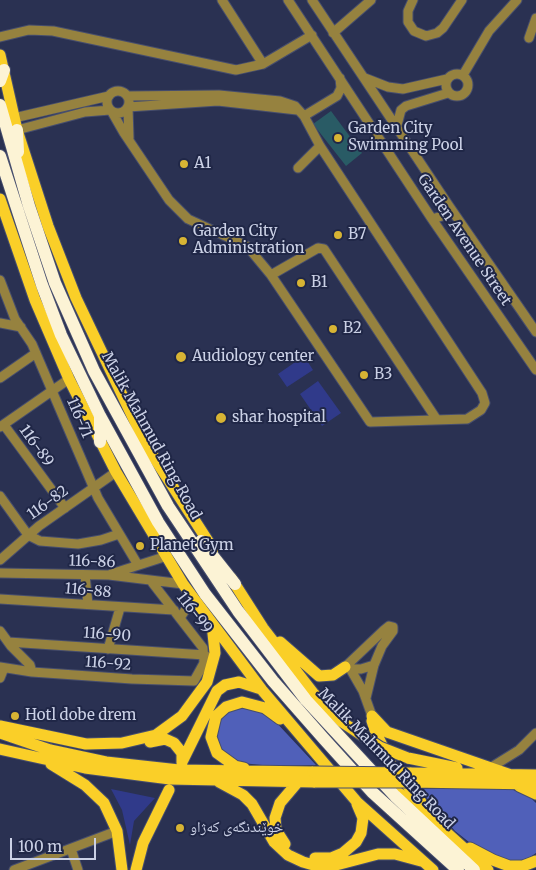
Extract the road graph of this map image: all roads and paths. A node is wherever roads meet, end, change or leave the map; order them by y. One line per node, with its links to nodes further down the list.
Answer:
1 (222, 0): 14 (street)
2 (288, 0): 10 (street, Garden Avenue Street)
3 (312, 0): 9 (street, Garden Avenue Street)
4 (371, 0): 9 (street)
5 (413, 0): 6 (street)
6 (462, 0)
7 (517, 0): 16 (street)
8 (536, 18): 12 (street)
9 (332, 33): 18 (street, Garden Avenue Street)
10 (312, 35): 14 (street); 17 (street, Garden Avenue Street)
11 (0, 37): 14 (street)
12 (530, 38)
13 (0, 55): 15 (main road, Malik Mahmud Ring Road)
14 (263, 64)
15 (2, 76): 30 (main road, Malik Mahmud Ring Road)
16 (463, 76): 19 (street); 20 (street)
17 (340, 78): 23 (street); 25 (street, Garden Avenue Street)
18 (364, 78): 19 (street); 31 (street, Garden Avenue Street)
19 (447, 79): 20 (street)
20 (448, 93): 31 (street)
21 (109, 96): 22 (street); 28 (street); 30 (street)
22 (127, 96): 24 (street); 27 (street)
23 (337, 96): 25 (street); 29 (street)
24 (218, 98): 27 (street); 29 (street)
25 (356, 100): 40 (street, Garden Avenue Street)
26 (0, 105): 36 (highway, Malik Mahmud Ring Road)
27 (128, 106): 28 (street); 32 (street)
28 (111, 111): 30 (street); 32 (street)
29 (301, 113): 33 (street)
30 (16, 124): 36 (highway); 73 (main road, Malik Mahmud Ring Road)
31 (397, 125): 38 (street, Garden Avenue Street)
32 (129, 138): 42 (street)
33 (320, 146): 35 (street); 53 (street)
34 (0, 156): 52 (highway, Malik Mahmud Ring Road)
35 (298, 168)
36 (21, 180): 56 (highway, Malik Mahmud Ring Road)
37 (0, 199): 39 (main road)
38 (449, 206): 40 (street); 46 (street, Garden Avenue Street)
39 (2, 214): 41 (main road)
40 (432, 219): 48 (street, Garden Avenue Street)
41 (5, 229): 50 (main road)
42 (271, 275): 53 (street); 53 (street)
43 (0, 280): 45 (street, 116-71)
44 (2, 325): 45 (street)
45 (21, 327): 47 (street, 116-71)
46 (536, 332)
47 (36, 353): 49 (street); 51 (street, 116-71)
48 (536, 370)
49 (0, 378)
50 (69, 379): 51 (street); 55 (main road)
51 (52, 390): 54 (street); 58 (street, 116-71)
52 (100, 416): 55 (highway); 61 (highway, Malik Mahmud Ring Road)
53 (437, 420)
54 (2, 426): 60 (street, 116-89)
55 (100, 442): 57 (main road)
56 (140, 456): 73 (highway); 105 (highway, Malik Mahmud Ring Road)
57 (116, 472): 58 (street, 116-82); 64 (main road)
58 (93, 487): 60 (street, 116-82); 62 (street, 116-71)
59 (0, 496): 63 (street)
60 (65, 508): 63 (street, 116-82)
61 (158, 522): 64 (highway); 126 (highway, Malik Mahmud Ring Road)
62 (119, 534): 63 (street); 67 (street, 116-71)
63 (28, 535): 66 (street, 116-82)
64 (160, 542): 65 (main road)
65 (167, 556): 67 (street); 72 (main road)
66 (0, 560)
67 (138, 565): 70 (street)
68 (0, 573): 69 (street, 116-86)
69 (85, 575): 70 (street, 116-86); 76 (street)
70 (109, 575): 71 (street, 116-86)
71 (151, 581): 72 (street, 116-86); 78 (street, 116-99)
72 (183, 584): 74 (main road)
73 (235, 584): 81 (main road, Malik Mahmud Ring Road)
74 (193, 598): 79 (street); 80 (main road)
75 (0, 599): 76 (street, 116-88)
76 (88, 604): 77 (street, 116-88)
77 (120, 608): 78 (street, 116-88); 84 (street)
78 (174, 610): 79 (street, 116-99)
79 (180, 618): 85 (street, 116-99)
80 (212, 623): 92 (main road); 95 (main road)
81 (263, 628): 88 (main road); 102 (main road, Malik Mahmud Ring Road, bridge)
82 (0, 631): 83 (street)
83 (8, 642): 84 (street, 116-90); 90 (street)
84 (108, 649): 85 (street, 116-90)
85 (205, 655): 87 (street, 116-99)
86 (374, 665): 88 (street); 88 (street); 93 (street)
87 (203, 666): 90 (street, 116-92)
88 (348, 667): 93 (street)
89 (2, 668): 90 (street, 116-92); 91 (street)
90 (32, 672)
91 (0, 678)
92 (262, 690): 96 (main road); 100 (main road)
93 (366, 698): 94 (street)
94 (372, 716): 102 (main road); 114 (main road)
95 (0, 726)
96 (297, 732): 101 (main road); 113 (main road)
97 (0, 733): 100 (main road)
98 (536, 733): 102 (street)
99 (0, 749): 100 (main road)
100 (47, 754): 101 (main road); 108 (main road); 115 (main road)
101 (257, 771): 104 (main road)
102 (489, 772): 106 (main road); 107 (main road)
103 (536, 774): 107 (main road)
104 (314, 777): 106 (main road, bridge); 109 (main road)
105 (378, 778): 114 (main road); 127 (highway, Malik Mahmud Ring Road)
106 (410, 778): 107 (main road)
107 (512, 779): 110 (main road); 112 (main road)
108 (215, 780): 109 (main road); 121 (main road)
109 (297, 783): 113 (main road)
110 (536, 784)
111 (169, 790): 120 (main road)
112 (536, 794)
113 (357, 802): 121 (main road)
114 (440, 826): 116 (main road)
115 (117, 832): 117 (street); 118 (main road)
116 (453, 839): 119 (main road); 128 (main road)
117 (71, 849): 122 (street); 124 (street)
118 (121, 857): 120 (main road); 125 (main road)
119 (536, 861)
120 (136, 866)
121 (429, 866)
122 (30, 867): 123 (street)
123 (14, 870)
124 (78, 870)
125 (122, 870)
126 (458, 870)
127 (474, 870)
128 (488, 870)

